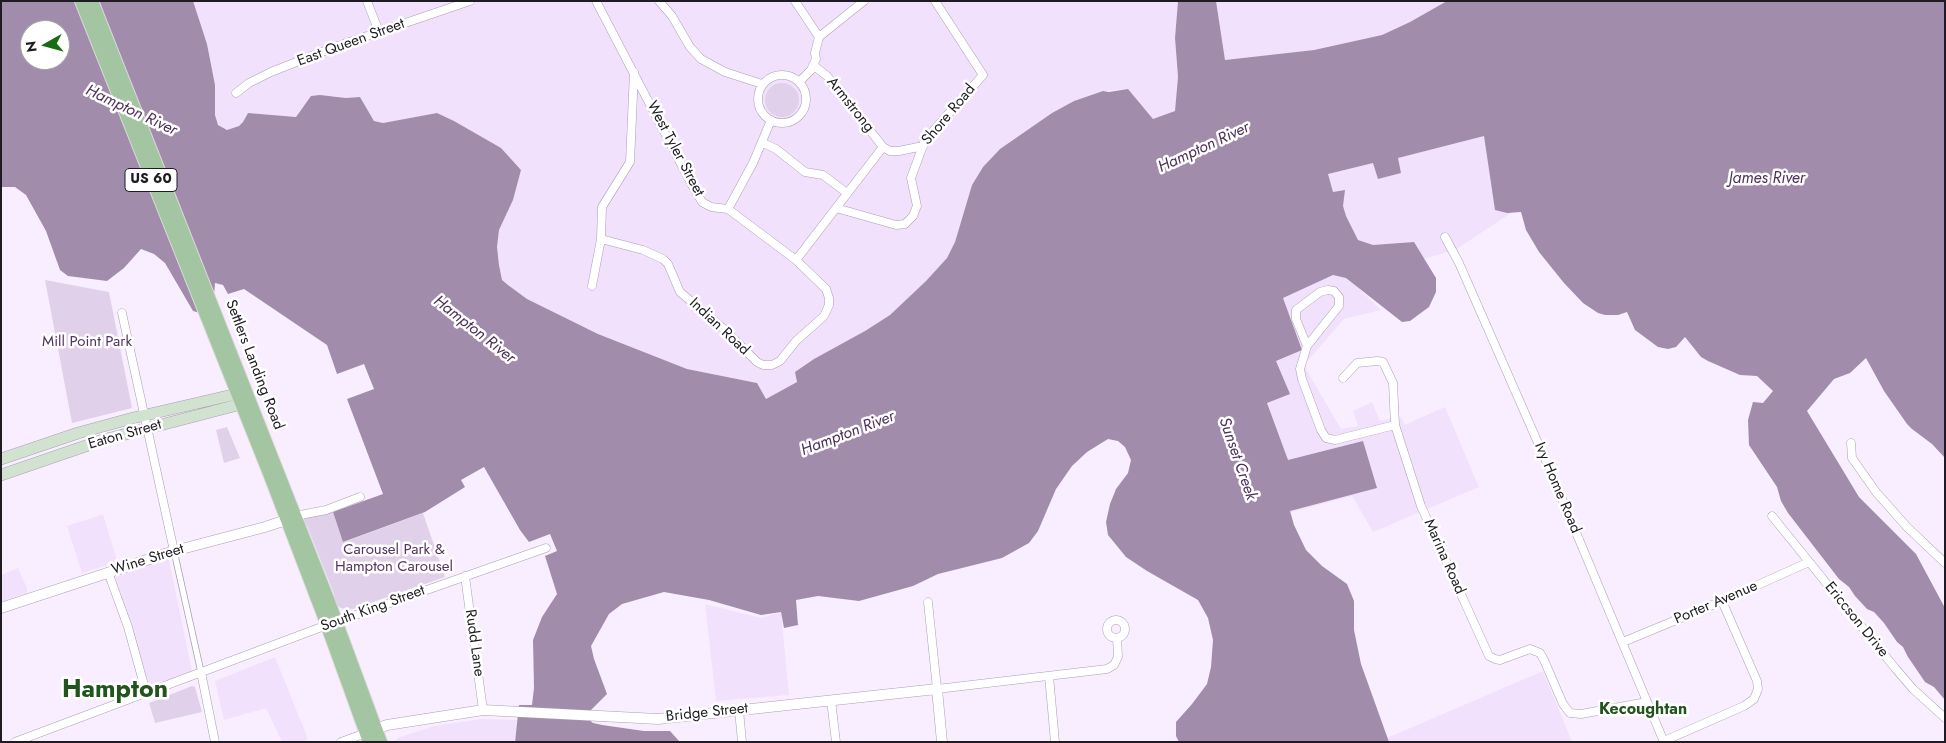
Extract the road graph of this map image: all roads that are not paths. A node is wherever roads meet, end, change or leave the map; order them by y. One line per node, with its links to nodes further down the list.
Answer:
1 (81, 1): 31 (main road, Settlers Landing Road / US 60)
2 (92, 1): 31 (main road, Settlers Landing Road / US 60)
3 (367, 1): 10 (street)
4 (470, 1): 10 (street, East Queen Street)
5 (596, 1): 13 (street, West Tyler Street)
6 (659, 1): 15 (street)
7 (795, 1): 11 (street)
8 (864, 1): 11 (street)
9 (935, 1): 19 (street, Shore Road)
10 (379, 32): 16 (street, East Queen Street)
11 (819, 37): 12 (street, Armstrong)
12 (813, 65): 14 (street, Armstrong); 20 (street, Armstrong)
13 (634, 70): 23 (street, West Tyler Street); 25 (street)
14 (799, 82): 15 (street); 17 (street)
15 (762, 84): 17 (street)
16 (236, 92)
17 (771, 120): 18 (street)
18 (763, 143): 21 (street); 23 (street)
19 (923, 146): 20 (street, Armstrong); 22 (street, Shore Road)
20 (883, 147): 21 (street, Armstrong)
21 (847, 193): 22 (street, Armstrong)
22 (836, 208): 26 (street)
23 (728, 209): 26 (street, West Tyler Street)
24 (1444, 237): 54 (street, Ivy Home Road)
25 (601, 239): 27 (street); 28 (street, Indian Road)
26 (796, 260): 28 (street, West Tyler Street)
27 (592, 286)
28 (830, 302)
29 (122, 313): 34 (street)
30 (1307, 346): 30 (street); 35 (street)
31 (228, 356): 33 (main road, Settlers Landing Road / US 60)
32 (1343, 378): 35 (street)
33 (244, 398): 34 (main road, Eaton Street); 36 (main road, Eaton Street); 42 (main road, Settlers Landing Road / US 60)
34 (144, 416): 36 (street); 38 (main road, Eaton Street)
35 (1395, 425): 60 (street, Marina Road)
36 (147, 428): 39 (main road, Eaton Street); 44 (street)
37 (1851, 443): 46 (street)
38 (1, 459)
39 (1, 475)
40 (360, 497): 42 (street)
41 (1772, 516): 45 (street, Ericcson Drive)
42 (291, 518): 44 (street, Wine Street); 52 (main road, Settlers Landing Road / US 60)
43 (546, 548): 48 (street, South King Street)
44 (174, 551): 47 (street, Wine Street); 55 (street)
45 (1809, 562): 49 (street, Porter Avenue); 63 (street, Ericcson Drive)
46 (1945, 562)
47 (108, 572): 51 (street, Wine Street); 57 (street)
48 (465, 576): 52 (street, South King Street); 61 (street, Rudd Lane)
49 (1722, 601): 54 (street, Porter Avenue); 73 (street)
50 (928, 602): 58 (street)
51 (1, 608)
52 (332, 624): 55 (street, South King Street); 64 (main road, Settlers Landing Road / US 60)
53 (1117, 638): 56 (street, Bridge Street)
54 (1623, 642): 60 (street, Ivy Home Road)
55 (201, 672): 65 (street, South King Street); 66 (street)
56 (1049, 676): 58 (street, Bridge Street); 72 (street)
57 (144, 684)
58 (937, 689): 59 (street, Bridge Street); 71 (street)
59 (831, 700): 62 (street, Bridge Street); 70 (street)
60 (1647, 702): 73 (street, Ivy Home Road)
61 (483, 710): 62 (street, Bridge Street); 64 (street, Bridge Street)
62 (739, 710): 69 (street)
63 (1945, 718)
64 (370, 734): 67 (street); 68 (main road, Settlers Landing Road / US 60)
65 (15, 742)
66 (215, 742)
67 (341, 742)
68 (381, 742)
69 (742, 742)
70 (836, 742)
71 (942, 742)
72 (1055, 742)
73 (1664, 742)

